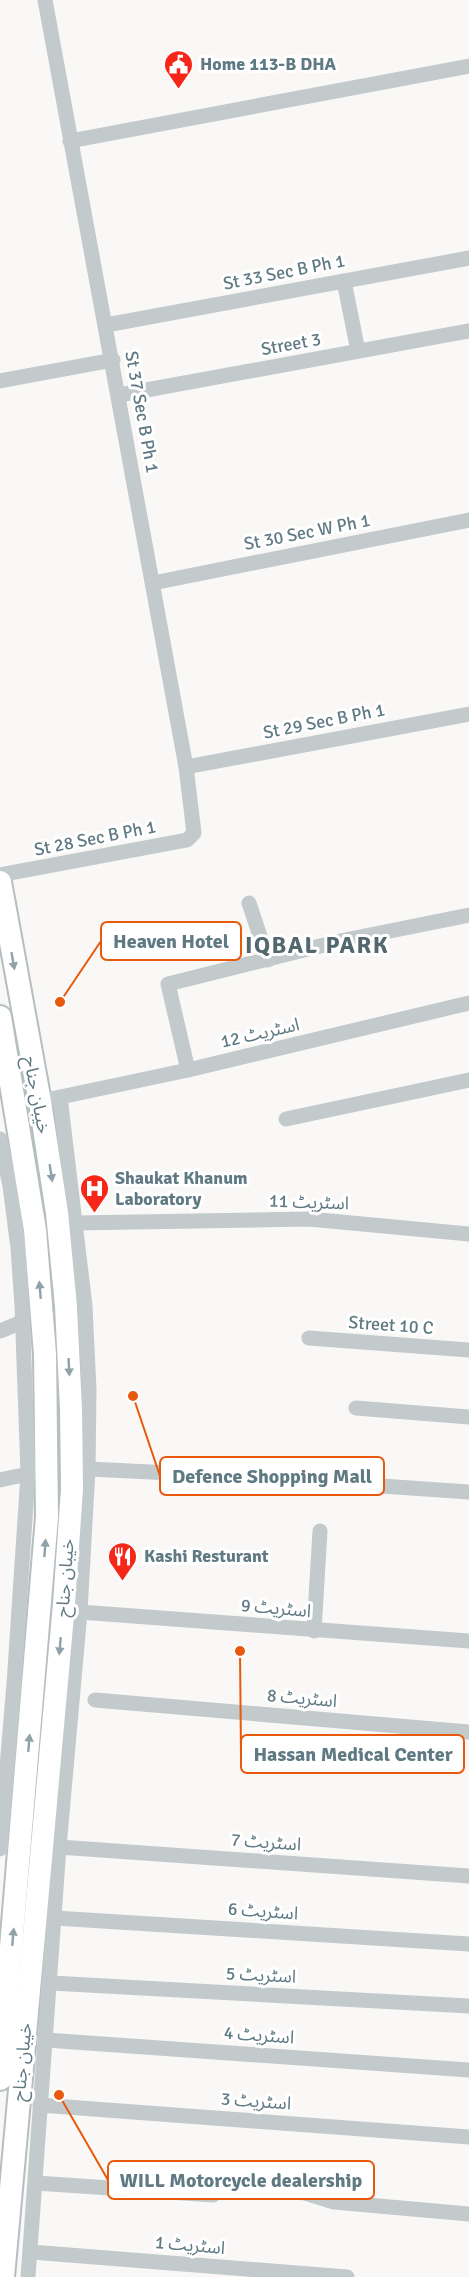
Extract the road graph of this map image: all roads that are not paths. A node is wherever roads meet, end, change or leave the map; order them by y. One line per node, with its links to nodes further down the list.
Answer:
1 (45, 0): 3 (street, St 37 Sec B Ph 1)
2 (469, 66): 3 (street)
3 (70, 141): 6 (street, St 37 Sec B Ph 1)
4 (469, 258): 5 (street, St 33 Sec B Ph 1)
5 (344, 281): 6 (street, St 33 Sec B Ph 1); 8 (street)
6 (106, 325): 9 (street, St 37 Sec B Ph 1)
7 (469, 331): 8 (street, Street 3)
8 (358, 351): 11 (street, Street 3)
9 (113, 360): 10 (street); 11 (street, St 37 Sec B Ph 1)
10 (0, 381)
11 (119, 395): 13 (street, St 37 Sec B Ph 1)
12 (469, 520): 13 (street, St 30 Sec W Ph 1)
13 (153, 583): 15 (street, St 37 Sec B Ph 1)
14 (469, 714): 15 (street, St 29 Sec B Ph 1)
15 (186, 767): 16 (street, St 37 Sec B Ph 1)
16 (194, 833): 17 (street, St 28 Sec B Ph 1)
17 (0, 875)
18 (0, 882): 26 (main road, خیبان جناح, one-way to 26)
19 (249, 903): 21 (street)
20 (469, 915): 21 (street)
21 (268, 960): 24 (street)
22 (469, 1003): 24 (street, اسٹریٹ 12)
23 (0, 1017): 57 (main road, خیبان جناح, one-way to 23)
24 (188, 1070): 26 (street, اسٹریٹ 12)
25 (469, 1080): 27 (street)
26 (50, 1099): 30 (street); 63 (main road, خیبان جناح, one-way to 63)
27 (286, 1119)
28 (0, 1140): 29 (street)
29 (5, 1188): 32 (street)
30 (75, 1222): 31 (street, اسٹریٹ 11); 38 (street)
31 (469, 1234)
32 (22, 1322): 33 (street); 39 (street)
33 (0, 1331)
34 (309, 1338): 35 (street, Street 10 C)
35 (469, 1350)
36 (356, 1407): 37 (street)
37 (469, 1417)
38 (88, 1469): 41 (street); 43 (street)
39 (28, 1474): 40 (street); 49 (street)
40 (0, 1480)
41 (469, 1492)
42 (321, 1531): 44 (street)
43 (80, 1612): 44 (street, اسٹریٹ 9); 48 (street)
44 (314, 1631): 45 (street, اسٹریٹ 9)
45 (469, 1641)
46 (95, 1700): 47 (street, اسٹریٹ 8)
47 (469, 1732)
48 (59, 1847): 50 (street, اسٹریٹ 7); 51 (street)
49 (0, 1849)
50 (469, 1876)
51 (55, 1918): 52 (street, اسٹریٹ 6); 53 (street)
52 (469, 1944)
53 (51, 1983): 54 (street, اسٹریٹ 5); 55 (street)
54 (469, 2007)
55 (46, 2040): 56 (street, اسٹریٹ 4); 58 (street)
56 (469, 2070)
57 (0, 2079)
58 (40, 2105): 59 (street, اسٹریٹ 3); 60 (street)
59 (469, 2137)
60 (36, 2183): 61 (street); 62 (street)
61 (469, 2214)
62 (31, 2252): 64 (street); 65 (street, اسٹریٹ 1)
63 (3, 2277)
64 (28, 2277)
65 (347, 2277)

